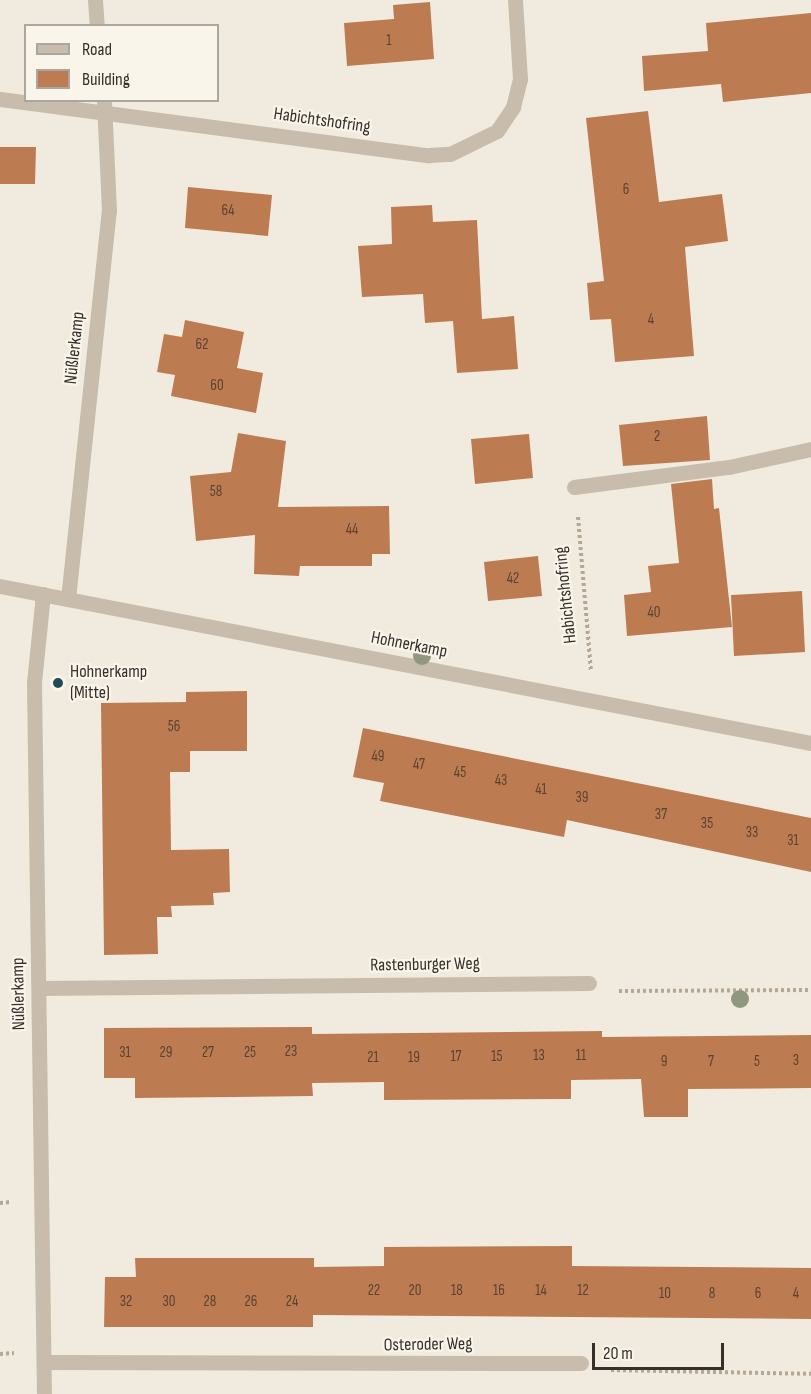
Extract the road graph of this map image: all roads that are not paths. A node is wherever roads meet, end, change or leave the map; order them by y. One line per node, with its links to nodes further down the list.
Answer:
1 (95, 0): 3 (street)
2 (515, 0): 7 (street, Habichtshofring)
3 (97, 24)
4 (0, 99): 5 (street, Habichtshofring)
5 (24, 101)
6 (45, 102): 7 (street, Habichtshofring)
7 (105, 106): 12 (street, Nüßlerkamp)
8 (811, 449): 9 (street)
9 (574, 487)
10 (0, 586): 11 (street, Hohnerkamp)
11 (43, 594): 12 (street, Hohnerkamp); 15 (street, Nüßlerkamp)
12 (68, 599): 13 (street, Hohnerkamp)
13 (811, 743)
14 (589, 983): 15 (street, Rastenburger Weg)
15 (39, 988): 16 (street, Nüßlerkamp)
16 (44, 1362): 17 (street, Osteroder Weg); 18 (street, Nüßlerkamp)
17 (581, 1363)
18 (44, 1394)

